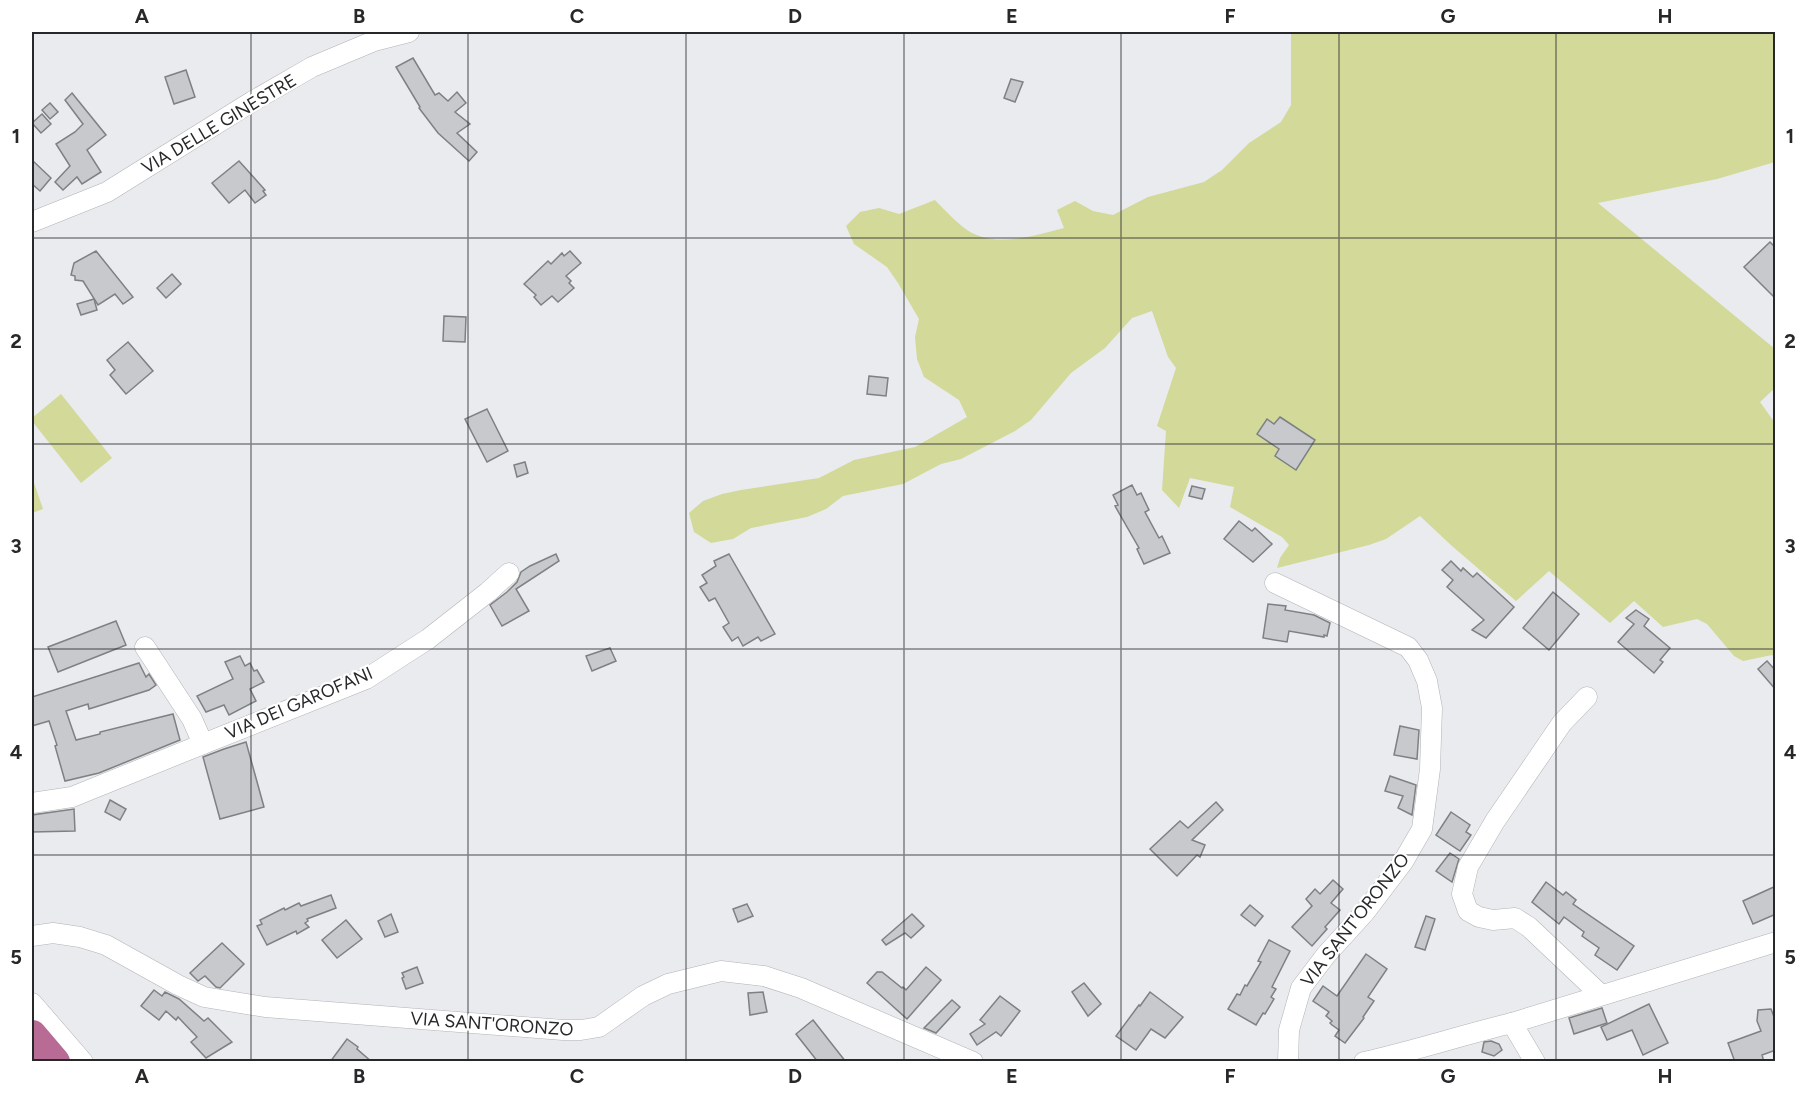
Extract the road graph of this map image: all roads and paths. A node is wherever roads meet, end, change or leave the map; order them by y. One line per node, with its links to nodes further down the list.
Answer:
1 (409, 32): 2 (street, VIA DELLE GINESTRE)
2 (32, 222)
3 (509, 573): 7 (street, VIA DEI GAROFANI)
4 (1275, 583): 18 (street, VIA SANT'ORONZO)
5 (145, 647): 7 (street, VIA DEI GAROFANI)
6 (1587, 697): 11 (street)
7 (202, 744): 8 (street, VIA DEI GAROFANI)
8 (32, 803)
9 (32, 936): 17 (street, VIA SANT'ORONZO)
10 (1776, 942): 11 (street)
11 (1600, 995): 13 (street)
12 (32, 1003): 16 (street)
13 (1512, 1023): 19 (street); 20 (street)
14 (32, 1035): 15 (highway)
15 (55, 1062)
16 (83, 1062)
17 (973, 1062)
18 (1288, 1062)
19 (1364, 1062)
20 (1535, 1062)

